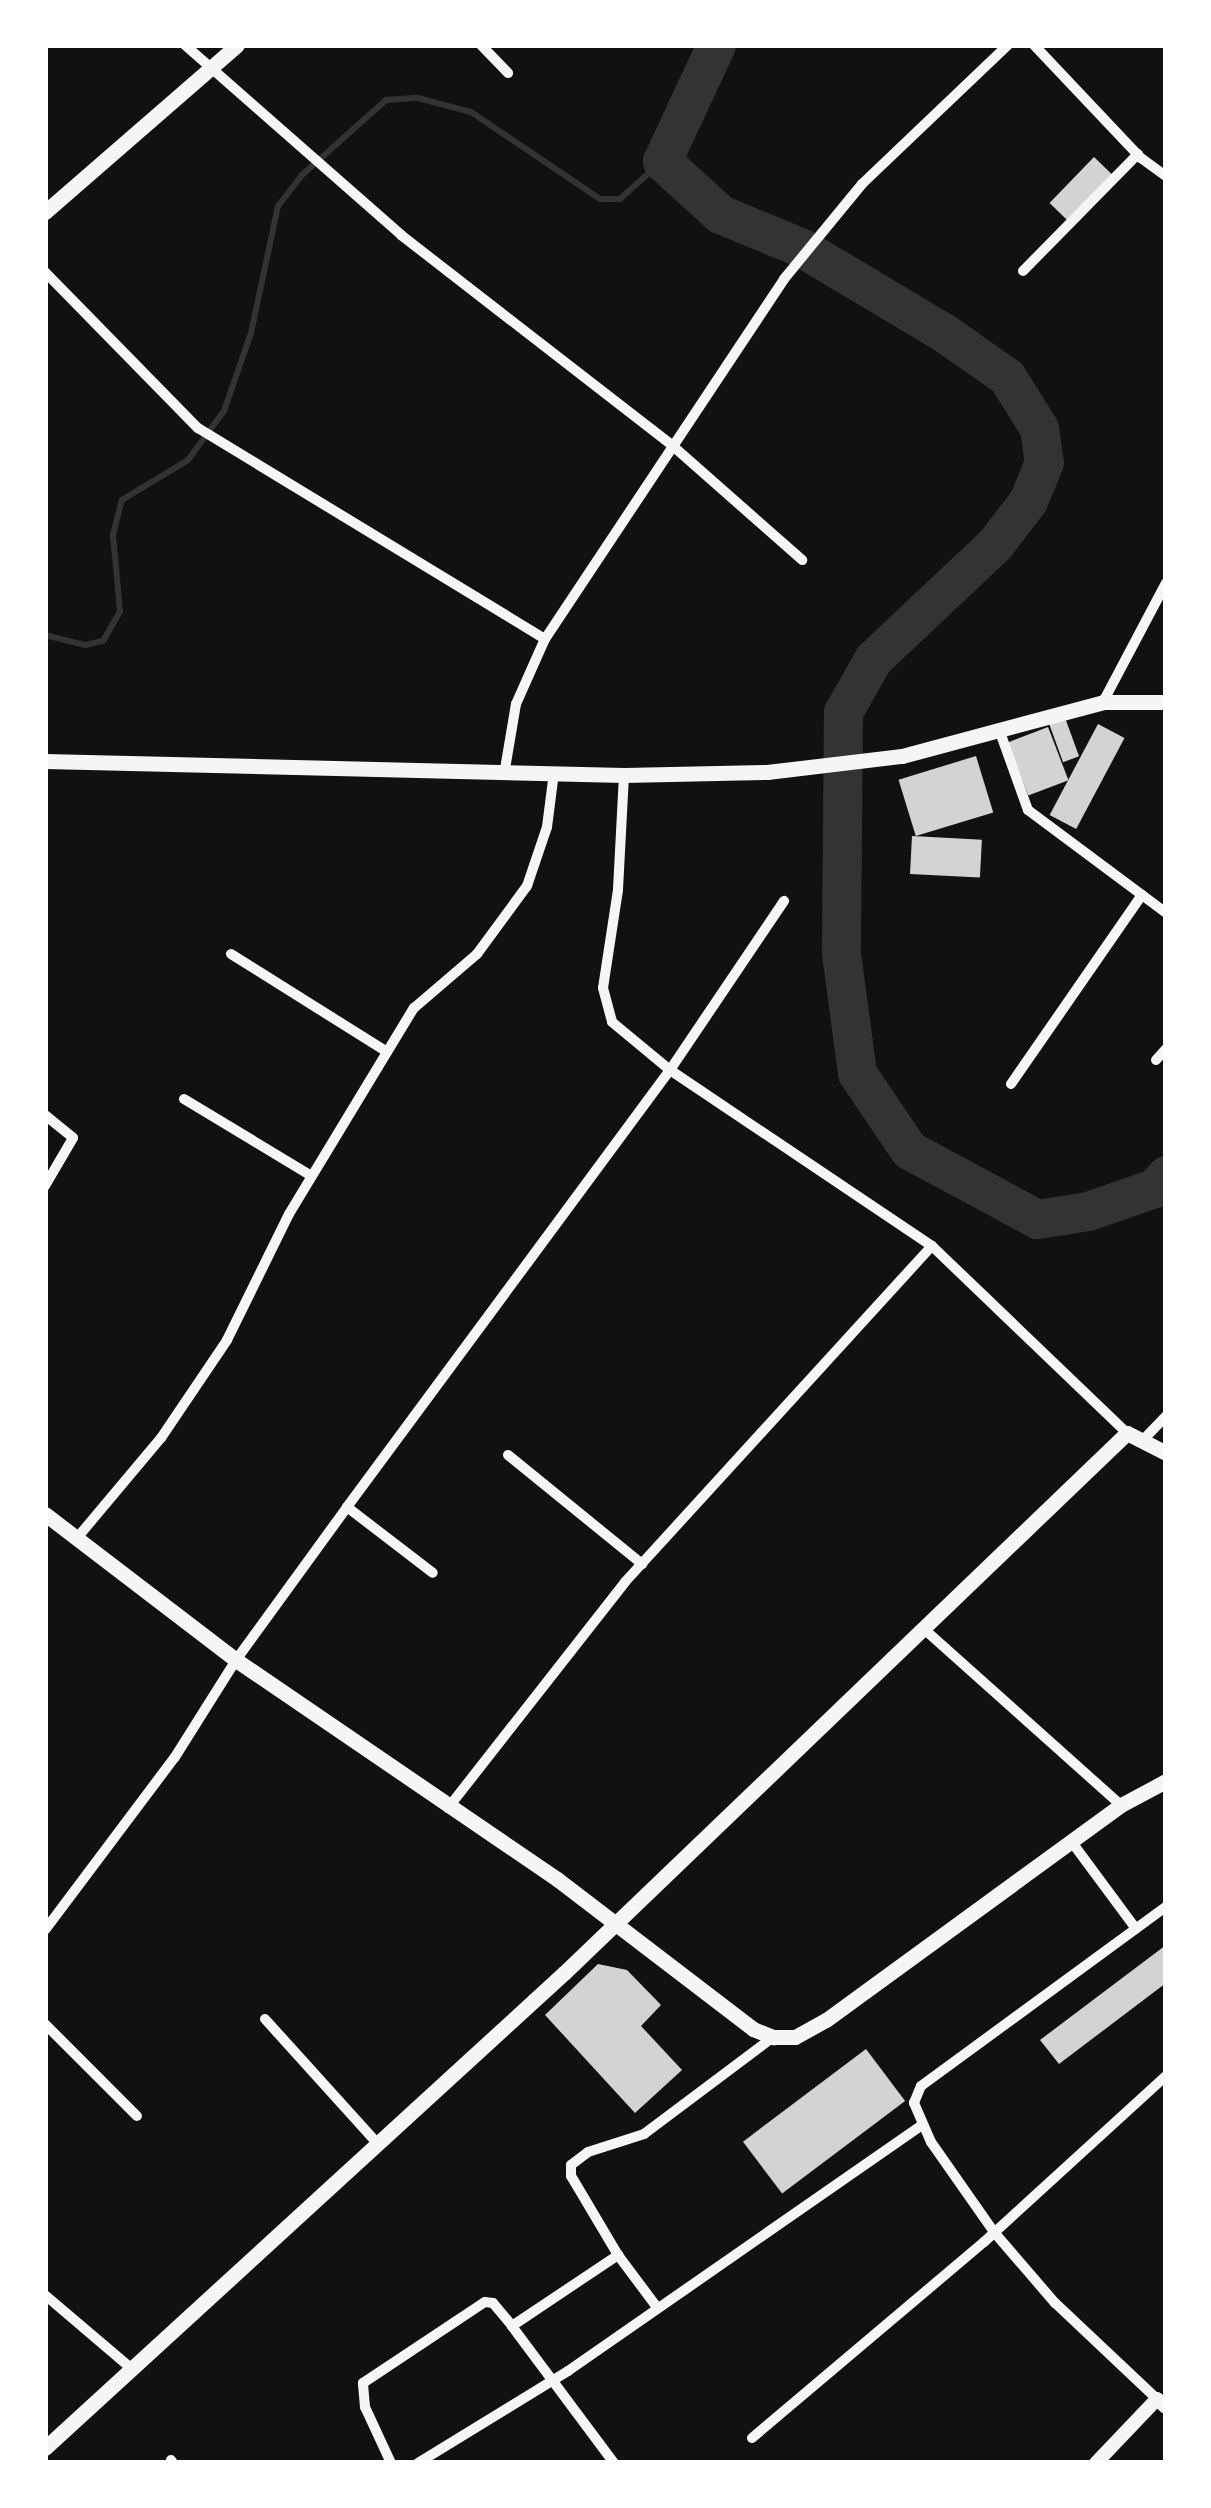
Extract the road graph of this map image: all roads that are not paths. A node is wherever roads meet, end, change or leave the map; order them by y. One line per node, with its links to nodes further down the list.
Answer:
1 (185, 45): 6 (street)
2 (238, 45): 6 (main road)
3 (481, 45): 7 (street)
4 (1008, 45): 13 (street)
5 (1034, 45): 8 (street)
6 (212, 68): 10 (main road); 13 (street)
7 (508, 74)
8 (1138, 154): 9 (street); 12 (street)
9 (1166, 176)
10 (45, 212)
11 (45, 272): 16 (street)
12 (1023, 272)
13 (674, 447): 14 (street); 16 (street)
14 (802, 560)
15 (1166, 583): 17 (street)
16 (545, 639): 21 (street)
17 (1102, 702): 18 (main road); 19 (main road)
18 (1166, 702)
19 (1000, 732): 23 (main road); 24 (street)
20 (45, 761): 21 (main road)
21 (505, 769): 22 (main road)
22 (554, 772): 23 (main road); 29 (street)
23 (624, 775): 31 (street)
24 (1142, 895): 26 (street); 32 (street)
25 (784, 901): 31 (street)
26 (1166, 913)
27 (231, 954): 29 (street)
28 (1166, 1049): 30 (street)
29 (387, 1052): 35 (street)
30 (1156, 1060)
31 (670, 1070): 37 (street); 42 (street)
32 (1011, 1084)
33 (184, 1099): 35 (street)
34 (45, 1115): 36 (street)
35 (310, 1175): 44 (street)
36 (45, 1186)
37 (932, 1246): 39 (street); 45 (street)
38 (1166, 1416): 39 (street)
39 (1135, 1437): 40 (main road); 47 (main road)
40 (1166, 1453)
41 (508, 1456): 45 (street)
42 (347, 1507): 46 (street); 48 (street)
43 (45, 1514): 44 (main road)
44 (77, 1538): 48 (main road)
45 (642, 1564): 51 (street)
46 (433, 1573)
47 (924, 1629): 50 (street); 54 (main road)
48 (236, 1660): 51 (main road); 56 (street)
49 (1166, 1780): 50 (main road)
50 (1120, 1805): 52 (main road)
51 (448, 1808): 54 (main road)
52 (1071, 1841): 55 (street); 59 (main road)
53 (1166, 1907): 55 (street)
54 (616, 1922): 59 (main road); 63 (main road)
55 (1136, 1929): 62 (street)
56 (45, 1930)
57 (265, 2019): 63 (street)
58 (45, 2024): 61 (street)
59 (773, 2037): 65 (street)
60 (1166, 2076): 64 (street)
61 (137, 2116)
62 (922, 2125): 64 (street); 67 (street)
63 (378, 2144): 69 (main road)
64 (994, 2233): 71 (street); 72 (street)
65 (618, 2255): 67 (street); 68 (street)
66 (45, 2295): 69 (street)
67 (656, 2306): 70 (street)
68 (512, 2326): 70 (street); 74 (street)
69 (133, 2370): 73 (main road)
70 (552, 2381): 75 (street); 76 (street)
71 (1162, 2403): 77 (street)
72 (752, 2438)
73 (45, 2449)
74 (391, 2463)
75 (418, 2463)
76 (614, 2463)
77 (1096, 2463)

